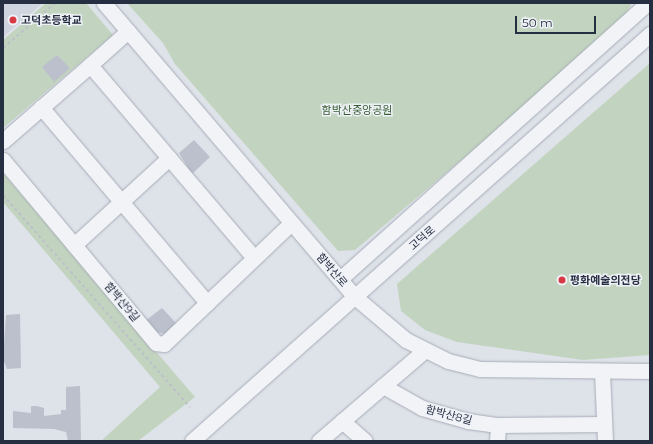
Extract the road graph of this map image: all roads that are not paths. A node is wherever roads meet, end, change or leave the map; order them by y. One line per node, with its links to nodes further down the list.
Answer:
1 (104, 3): 3 (street, 함박산로)
2 (648, 3): 14 (street)
3 (128, 31): 5 (street); 11 (street, 함박산로)
4 (650, 34): 15 (street, 고덕로)
5 (90, 64): 6 (street); 8 (street)
6 (41, 108): 7 (street); 10 (street)
7 (3, 141)
8 (169, 158): 10 (street); 13 (street)
9 (3, 160): 12 (street, 함박산9길)
10 (120, 201): 12 (street); 16 (street)
11 (291, 223): 13 (street, 함박산9길); 14 (street, 함박산로)
12 (74, 245): 16 (street, 함박산9길)
13 (254, 258): 16 (street, 함박산9길)
14 (340, 279): 15 (street, 함박산로)
15 (355, 297): 17 (street, 함박산로); 24 (street, 고덕로)
16 (207, 303)
17 (425, 350): 19 (street, 함박산로); 20 (street)
18 (650, 371): 19 (street, 함박산로)
19 (602, 372): 22 (street)
20 (383, 386): 21 (street); 23 (street, 함박산8길)
21 (342, 421): 25 (street); 26 (street)
22 (604, 424): 23 (street, 함박산8길); 28 (street)
23 (498, 425): 27 (street)
24 (192, 441)
25 (319, 441)
26 (365, 441)
27 (497, 441)
28 (605, 441)

